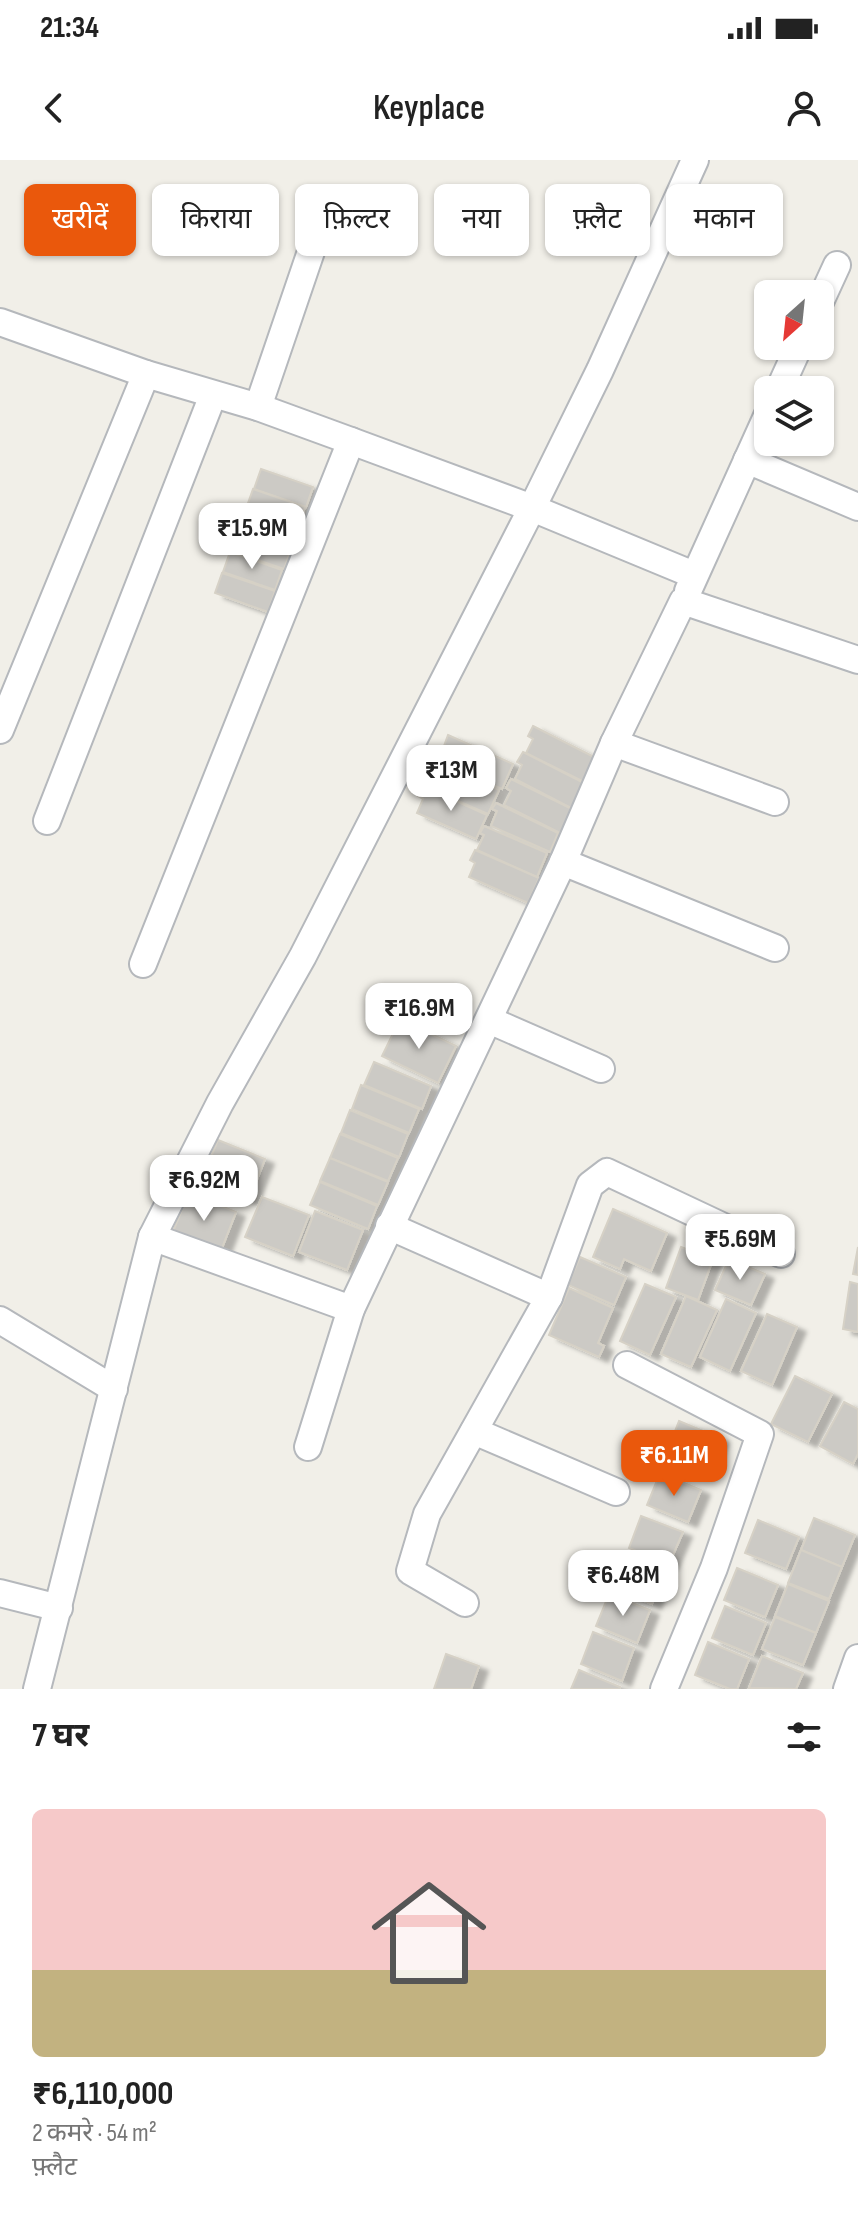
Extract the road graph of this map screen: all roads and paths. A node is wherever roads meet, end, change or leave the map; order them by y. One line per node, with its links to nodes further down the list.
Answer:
1 (695, 160): 13 (street)
2 (309, 256): 8 (street)
3 (837, 265): 4 (street)
4 (830, 280)
5 (0, 322): 6 (street)
6 (146, 374): 7 (street); 17 (street)
7 (213, 395): 8 (street); 20 (street)
8 (258, 407): 9 (street)
9 (351, 441): 13 (street); 23 (street)
10 (754, 445): 11 (street)
11 (747, 460): 12 (street); 14 (street)
12 (858, 507)
13 (532, 508): 14 (street); 27 (street)
14 (694, 575): 15 (street)
15 (683, 601): 16 (street); 18 (street)
16 (858, 660)
17 (0, 730)
18 (614, 743): 19 (street); 21 (street)
19 (775, 802)
20 (47, 821)
21 (563, 862): 22 (street); 24 (street)
22 (775, 948)
23 (143, 964)
24 (489, 1020): 25 (street); 26 (street)
25 (601, 1069)
26 (389, 1226): 29 (street); 30 (street)
27 (152, 1237): 30 (street); 33 (street)
28 (781, 1254): 29 (street)
29 (549, 1297): 34 (street)
30 (351, 1309): 35 (street)
31 (0, 1320): 33 (street)
32 (627, 1365): 42 (street)
33 (114, 1389): 39 (street)
34 (474, 1431): 36 (street); 38 (street)
35 (308, 1447)
36 (616, 1492)
37 (0, 1593): 39 (street)
38 (465, 1603)
39 (59, 1608): 41 (street)
40 (858, 1658): 43 (street)
41 (37, 1689)
42 (664, 1689)
43 (847, 1689)

